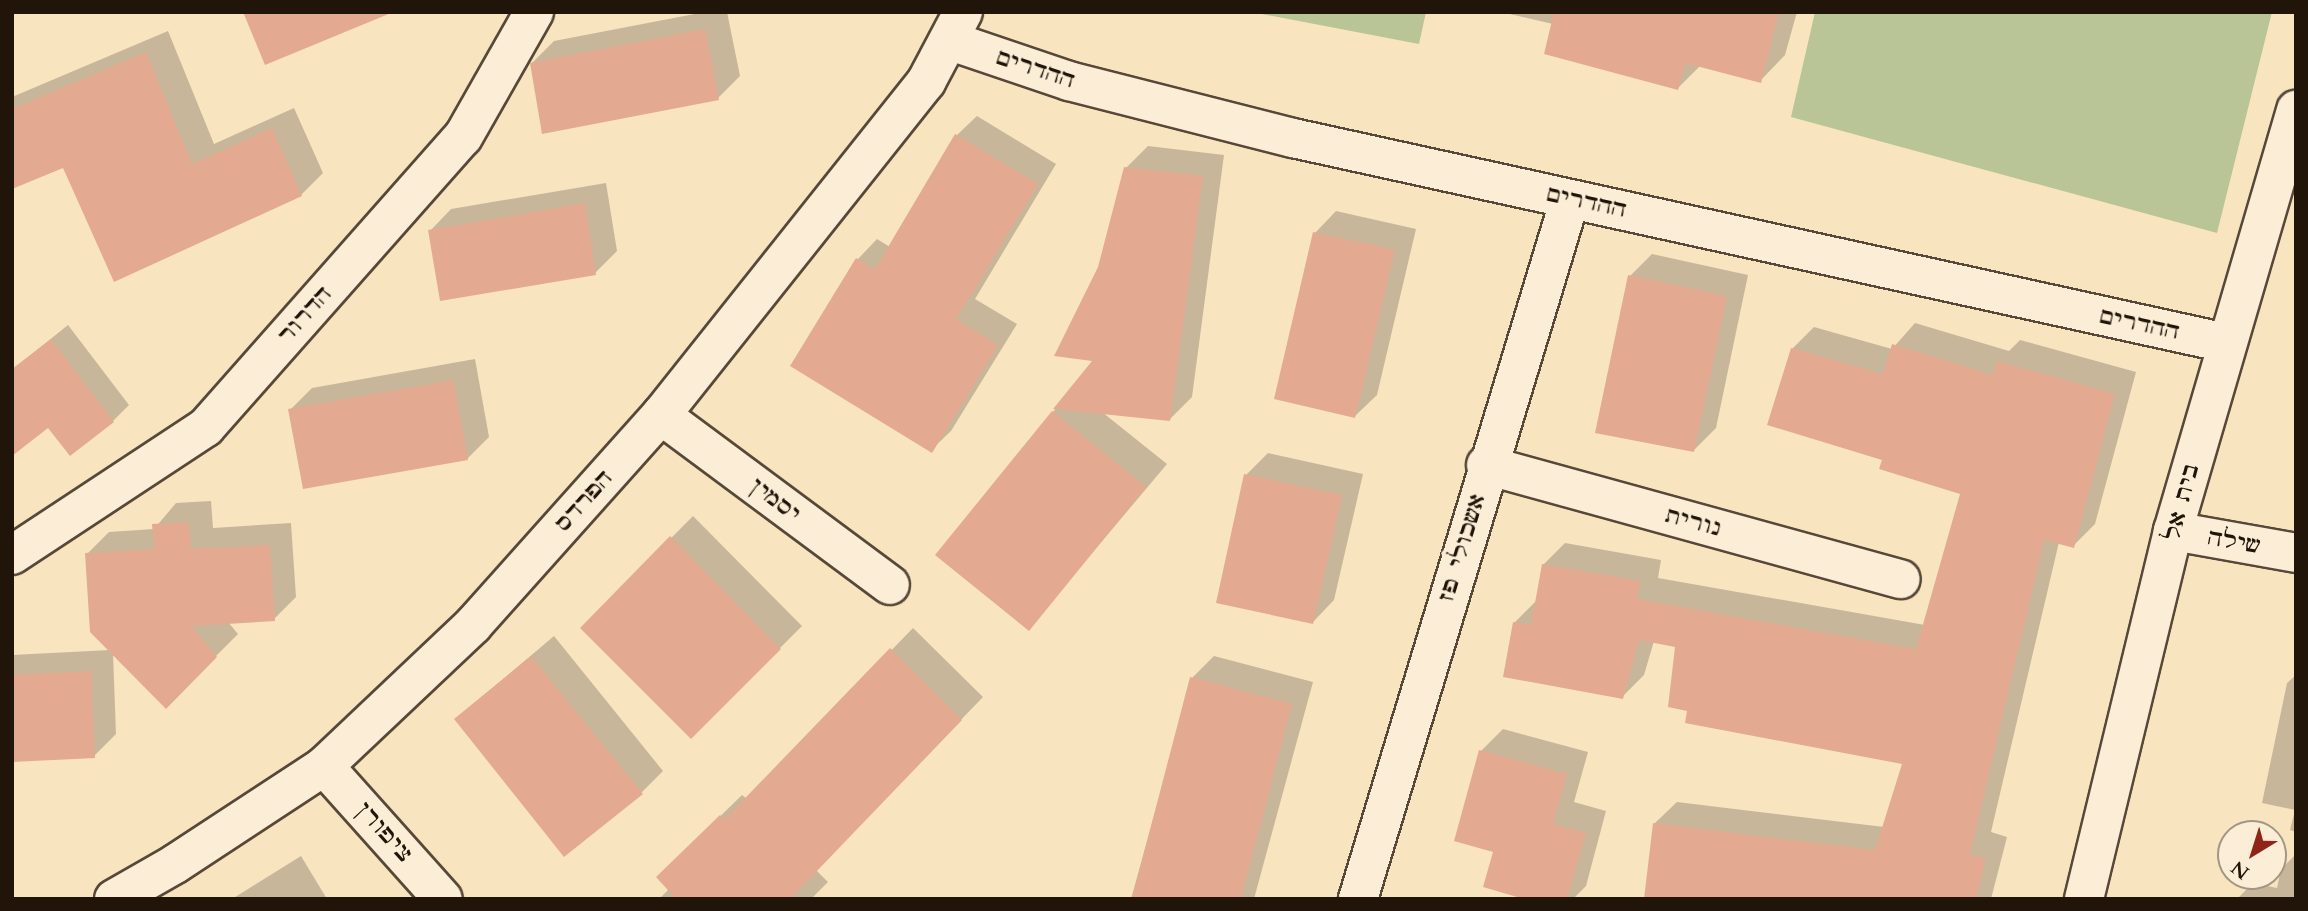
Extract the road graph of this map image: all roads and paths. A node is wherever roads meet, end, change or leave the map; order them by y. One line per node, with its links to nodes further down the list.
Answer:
1 (534, 12): 10 (street, הדרור)
2 (957, 26): 4 (street, ההדרים); 6 (street, הפרדס)
3 (2296, 110): 5 (street, בית אל)
4 (1570, 199): 5 (street, ההדרים); 7 (street, אשכולי פז)
5 (2226, 343): 8 (street, בית אל)
6 (661, 415): 12 (street, יסמין); 13 (street, הפרדס)
7 (1486, 465): 11 (street, נורית); 16 (street, אשכולי פז)
8 (2173, 531): 9 (street, שילה); 17 (street, בית אל)
9 (2296, 553)
10 (12, 555)
11 (1901, 579)
12 (890, 585)
13 (324, 766): 14 (street, הפרדס); 15 (street, ציפורן)
14 (114, 899)
15 (443, 899)
16 (1357, 899)
17 (2084, 899)

